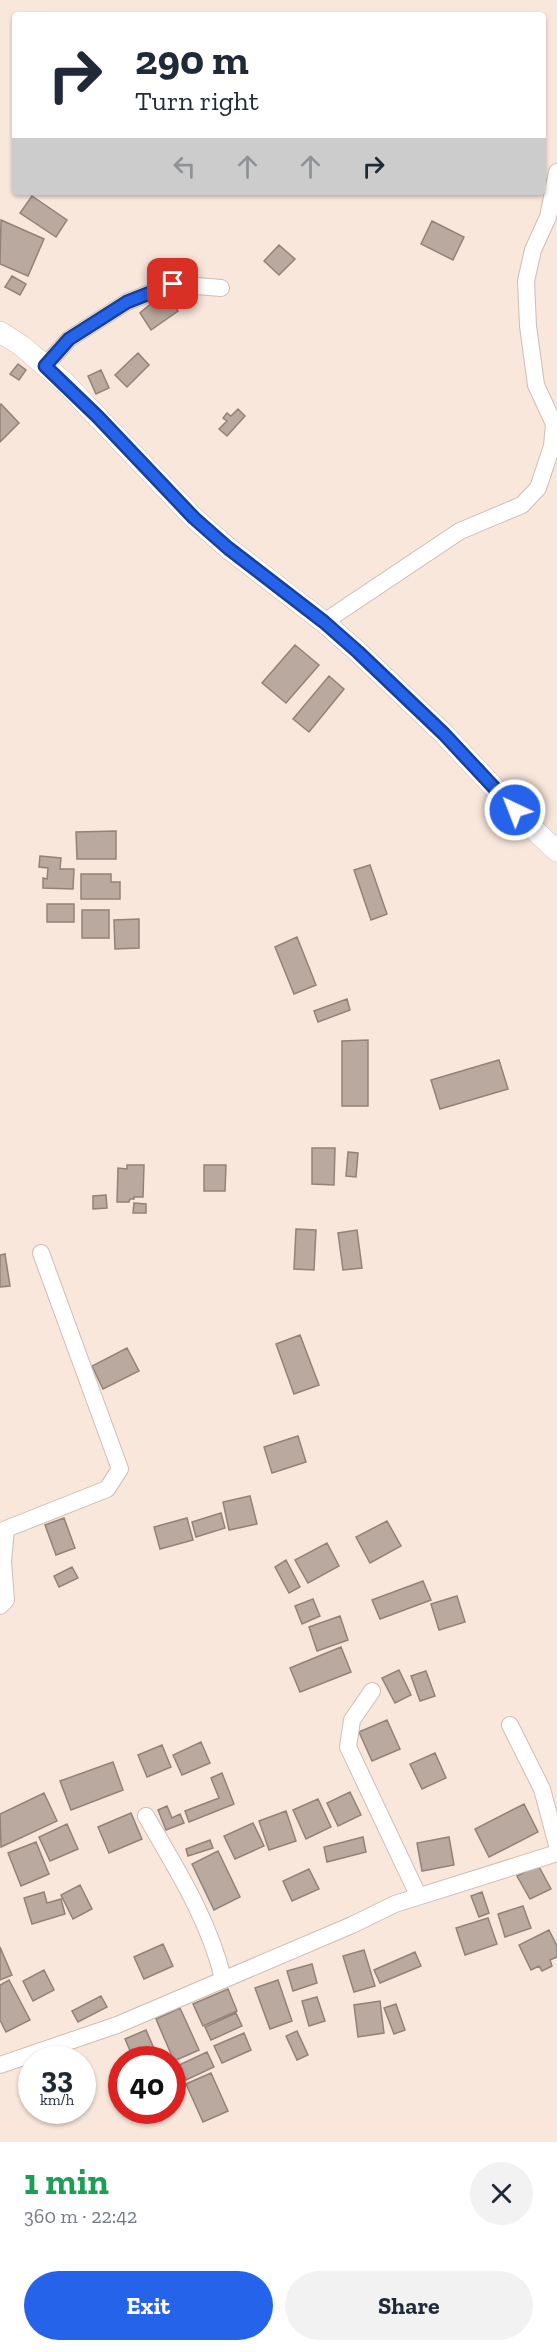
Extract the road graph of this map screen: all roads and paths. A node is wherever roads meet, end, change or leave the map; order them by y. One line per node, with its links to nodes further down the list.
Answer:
1 (557, 172): 5 (street)
2 (221, 288): 4 (street)
3 (0, 332): 4 (street)
4 (45, 366): 7 (street)
5 (555, 422): 6 (street)
6 (554, 448): 7 (street)
7 (324, 622): 8 (street)
8 (557, 851)
9 (41, 1253): 10 (street)
10 (0, 1606)
11 (372, 1691): 16 (street)
12 (510, 1725): 14 (street)
13 (146, 1816): 17 (street)
14 (557, 1845)
15 (557, 1853): 16 (street)
16 (418, 1895): 17 (street)
17 (223, 1978): 18 (street)
18 (0, 2065)

